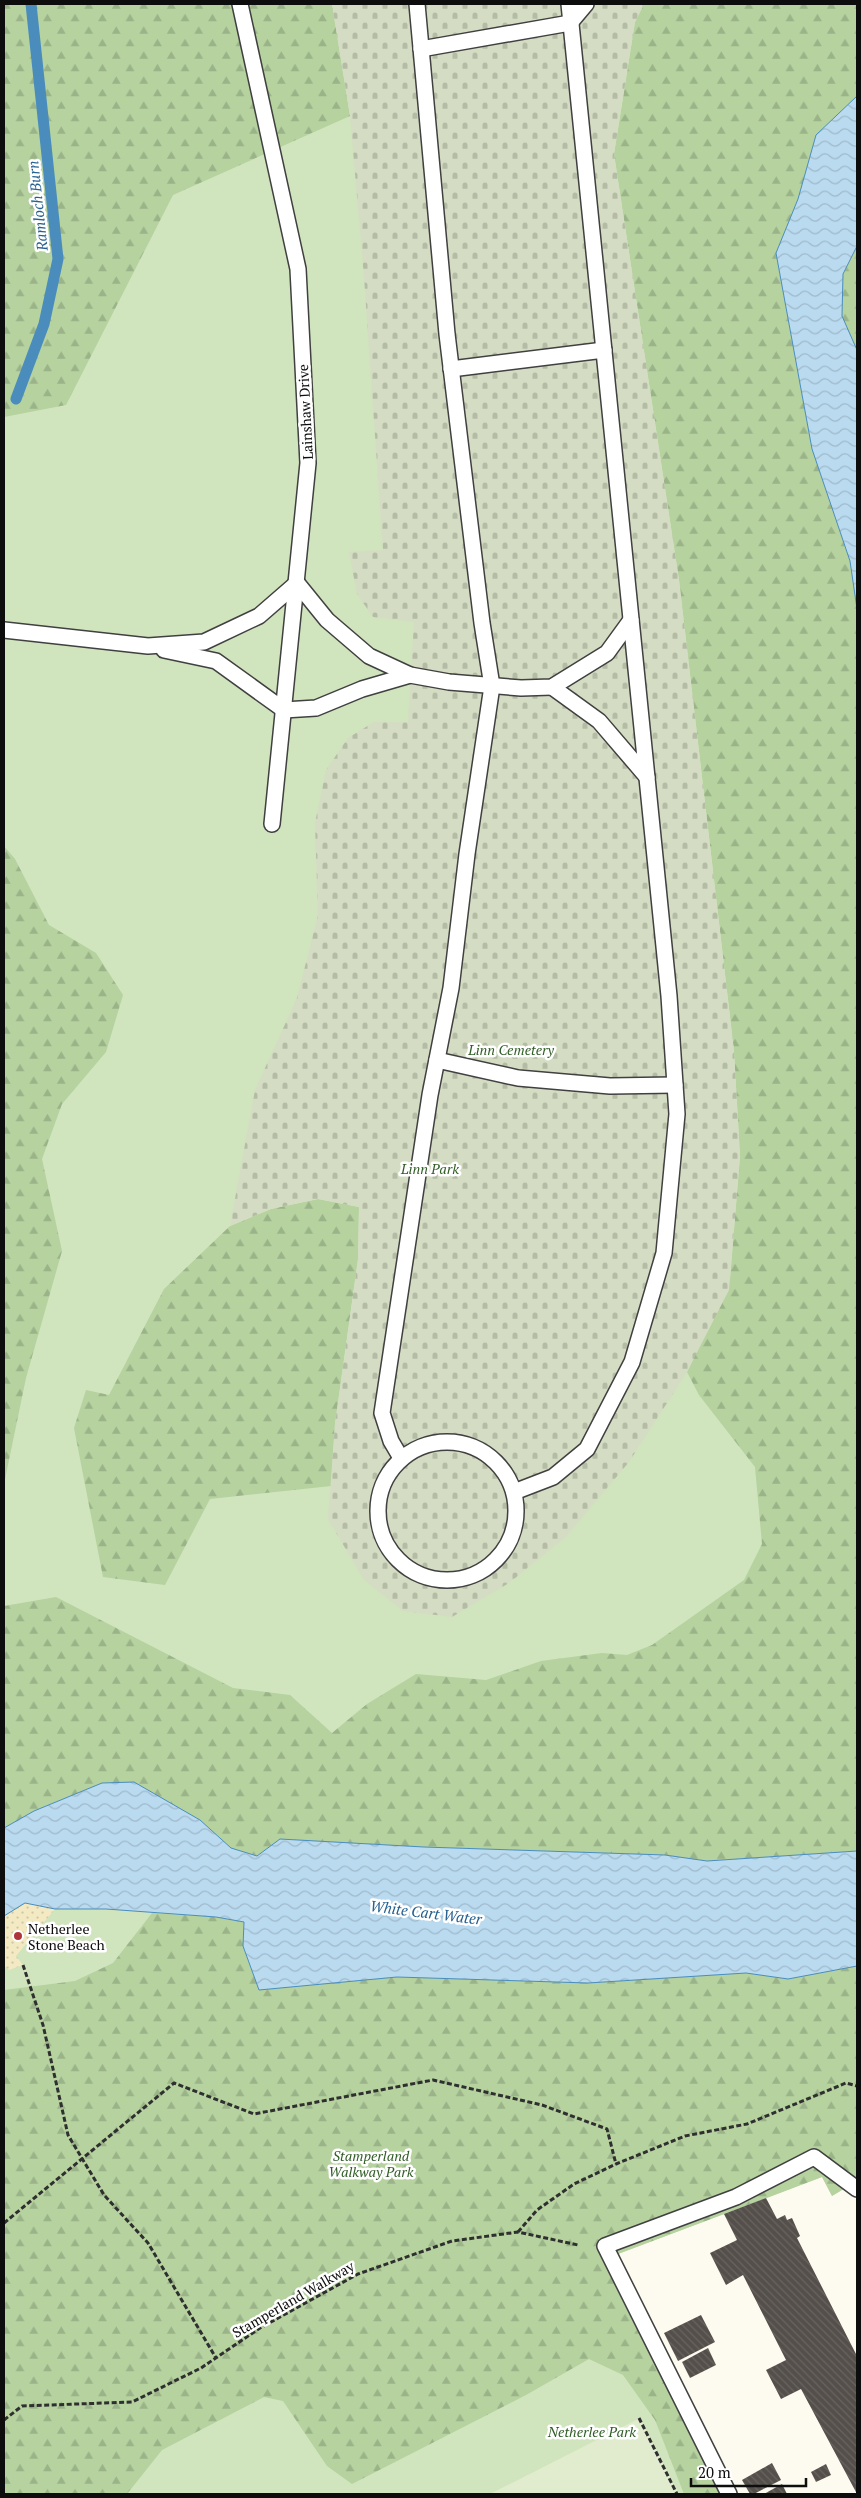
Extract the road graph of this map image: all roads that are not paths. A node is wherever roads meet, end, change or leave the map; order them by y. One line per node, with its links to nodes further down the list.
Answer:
1 (240, 4): 9 (lane, Lainshaw Drive)
2 (417, 4): 6 (lane)
3 (569, 4): 5 (lane)
4 (586, 4): 5 (lane)
5 (570, 24): 6 (lane); 7 (lane)
6 (421, 49): 8 (lane)
7 (604, 350): 8 (lane); 10 (lane)
8 (451, 370): 14 (lane)
9 (297, 583): 12 (lane); 13 (lane); 16 (lane, Lainshaw Drive)
10 (631, 620): 15 (lane); 17 (lane)
11 (4, 630): 12 (lane)
12 (148, 646): 16 (lane)
13 (410, 675): 14 (lane); 16 (lane)
14 (492, 686): 15 (lane); 19 (lane)
15 (552, 687): 17 (lane)
16 (284, 710): 18 (lane, Lainshaw Drive)
17 (647, 776): 20 (lane)
18 (272, 824)
19 (437, 1060): 20 (lane); 21 (lane)
20 (675, 1085): 22 (lane)
21 (401, 1458): 22 (lane); 22 (lane)
22 (514, 1492)
23 (857, 2189): 24 (lane)
24 (730, 2494)

